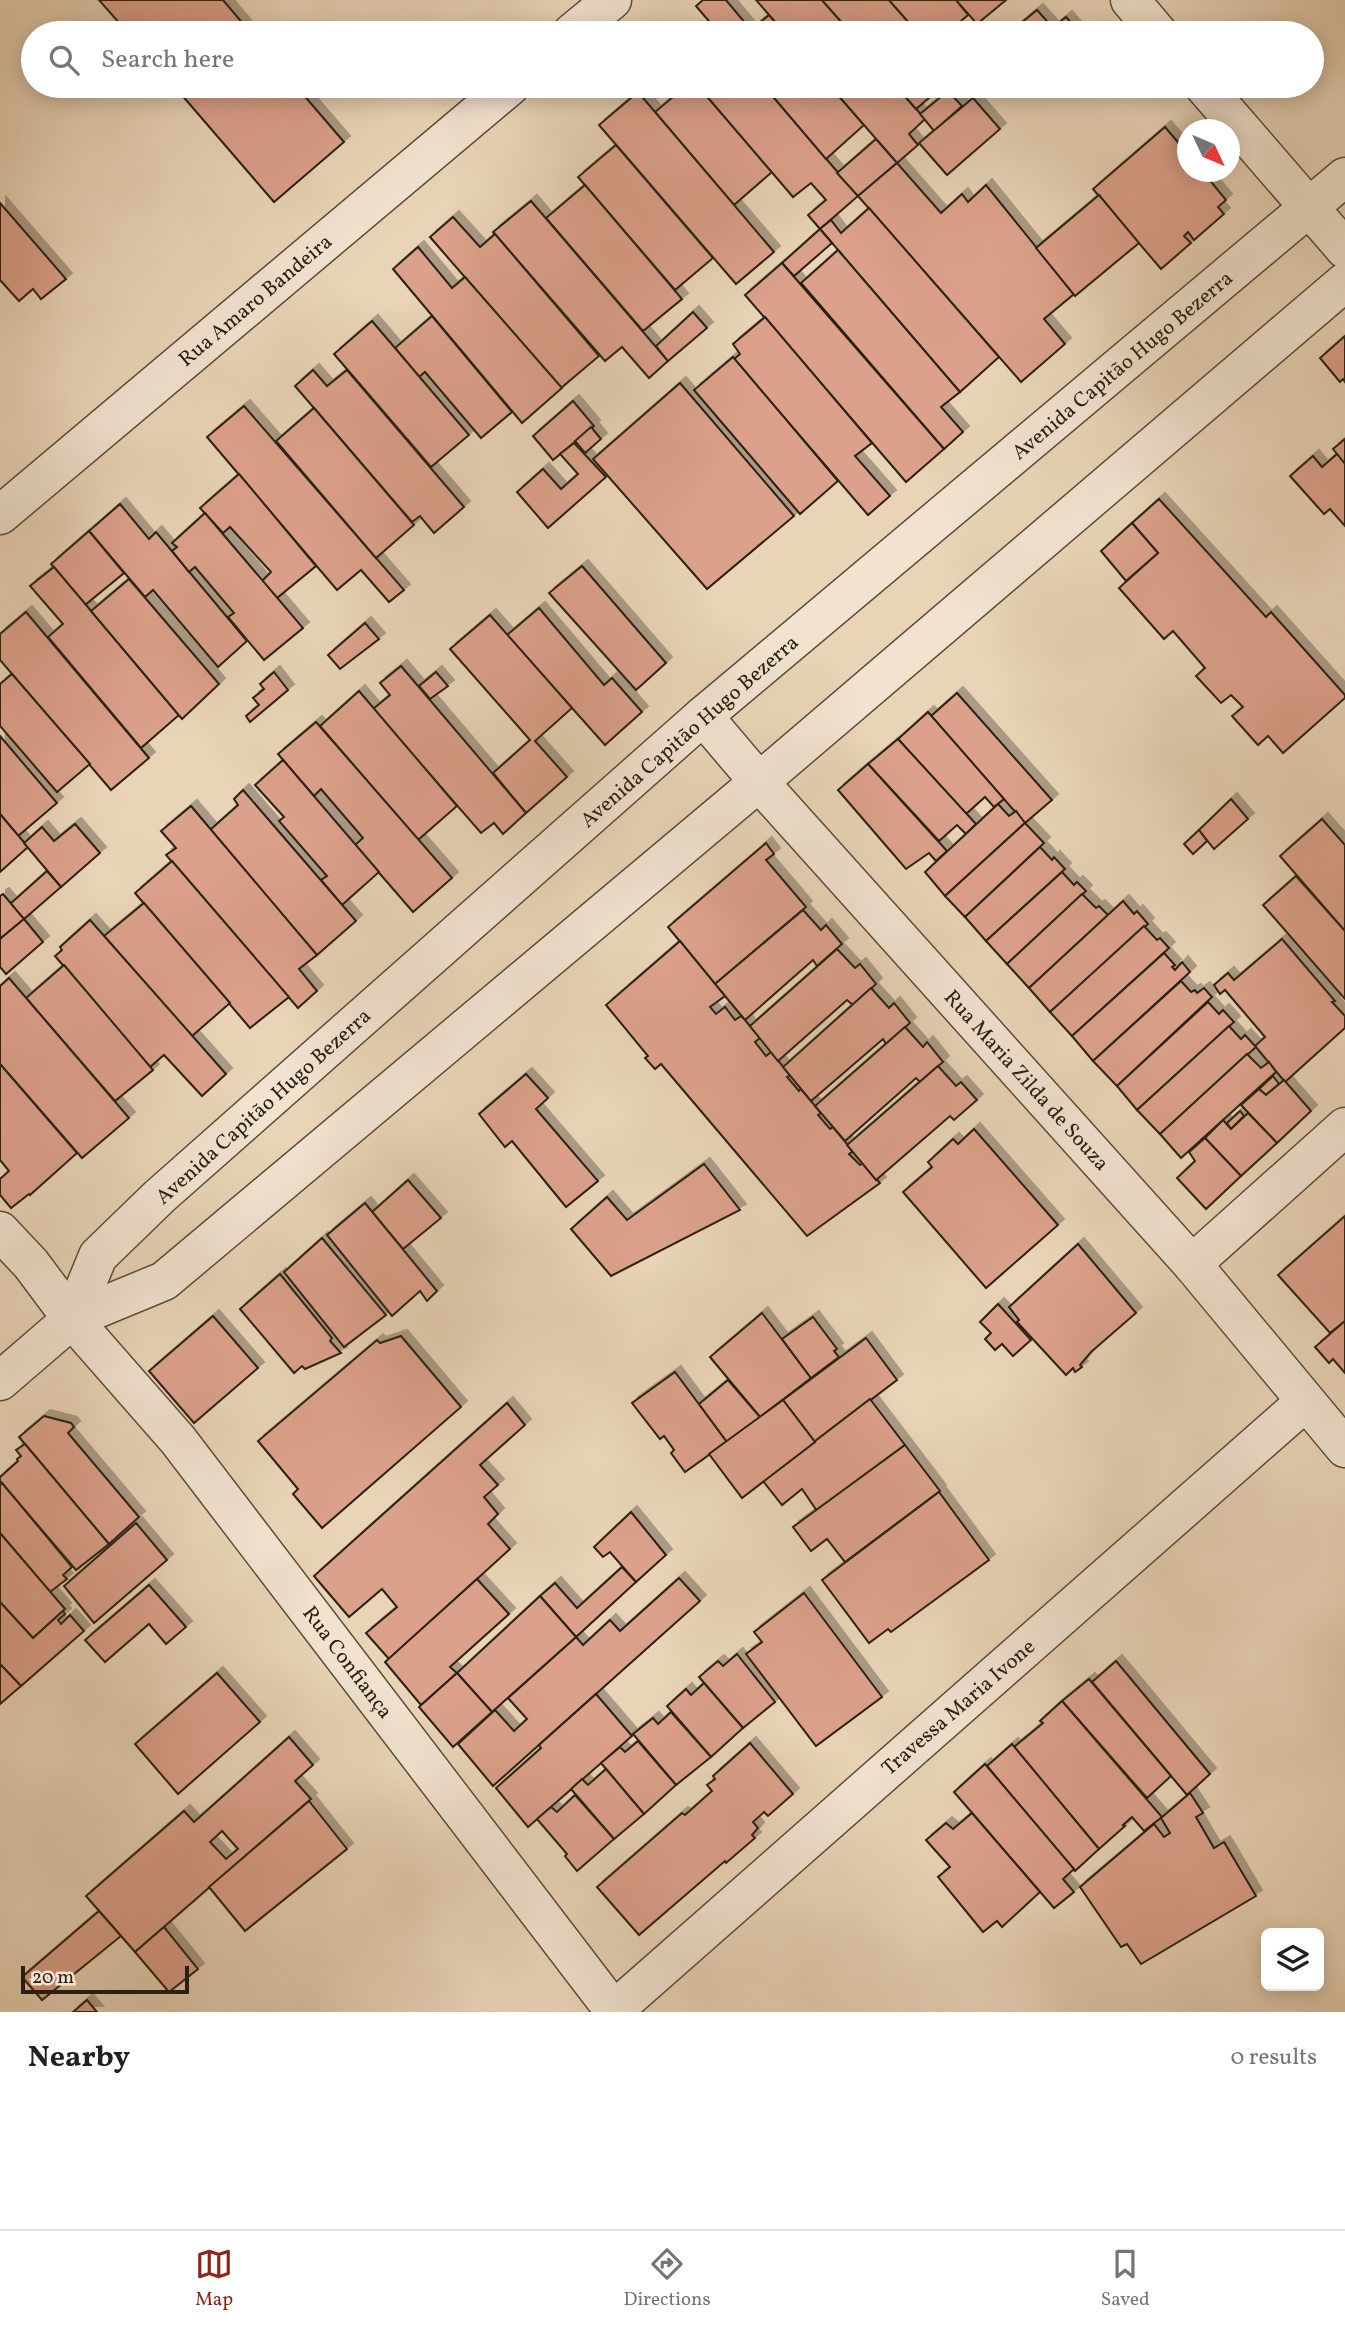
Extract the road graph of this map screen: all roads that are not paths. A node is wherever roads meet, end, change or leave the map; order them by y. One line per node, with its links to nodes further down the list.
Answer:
1 (612, 0): 3 (street)
2 (1130, 0): 4 (street)
3 (587, 21)
4 (1148, 21)
5 (496, 98): 11 (street, Rua Amaro Bandeira)
6 (1213, 98): 8 (street)
7 (1345, 177): 8 (street, Avenida Capitão Hugo Bezerra)
8 (1309, 208): 9 (street); 12 (street, Avenida Capitão Hugo Bezerra)
9 (1345, 249)
10 (1345, 282): 13 (street, Avenida Capitão Hugo Bezerra)
11 (0, 515)
12 (703, 716): 13 (street, Rua Maria Zilda de Souza); 17 (street, Avenida Capitão Hugo Bezerra)
13 (759, 782): 16 (street, Rua Maria Zilda de Souza); 17 (street, Avenida Capitão Hugo Bezerra)
14 (1345, 1128): 16 (street)
15 (0, 1231): 17 (street, Rua Confiança)
16 (1192, 1264): 19 (street, Rua Maria Zilda de Souza)
17 (72, 1319): 18 (street, Avenida Capitão Hugo Bezerra); 21 (street, Rua Confiança)
18 (0, 1381)
19 (1305, 1402): 20 (street, Rua Maria Zilda de Souza); 21 (street, Travessa Maria Ivone)
20 (1345, 1448)
21 (613, 2011)

